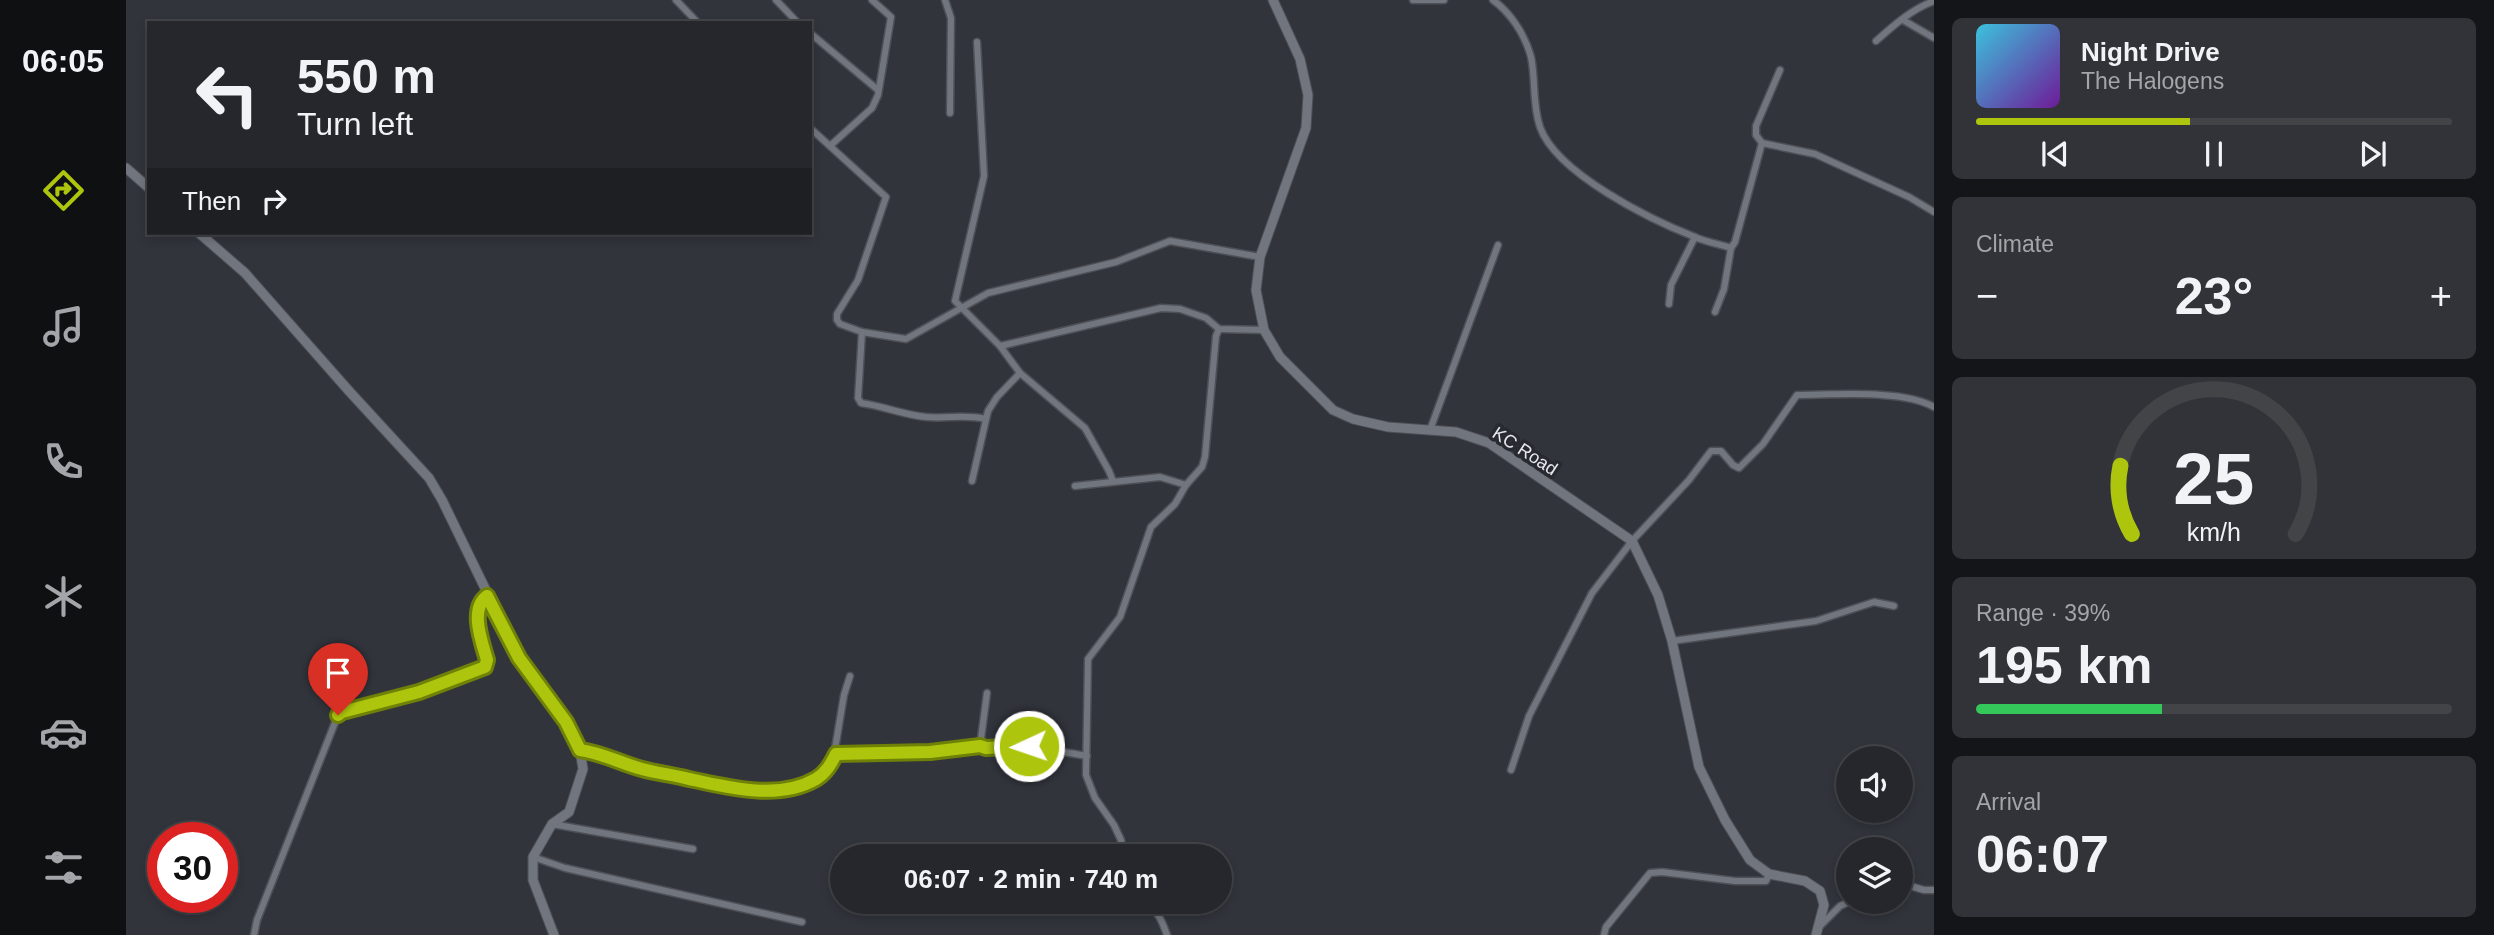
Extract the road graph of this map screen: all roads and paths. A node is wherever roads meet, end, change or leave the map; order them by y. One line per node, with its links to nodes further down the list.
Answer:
1 (676, 0): 11 (street)
2 (776, 0): 12 (street)
3 (872, 0): 18 (street)
4 (945, 0): 19 (street)
5 (1273, 0): 30 (main road, KC Road)
6 (1413, 0): 7 (street)
7 (1444, 0)
8 (1493, 0): 27 (street)
9 (1934, 1): 10 (street)
10 (1903, 20): 14 (street); 15 (street)
11 (696, 21)
12 (795, 21)
13 (812, 35): 18 (street)
14 (1934, 37)
15 (1876, 41)
16 (977, 42): 32 (street)
17 (1780, 71): 21 (street)
18 (878, 90): 22 (street)
19 (950, 113)
20 (812, 130): 22 (street)
21 (1762, 143): 25 (street); 29 (street)
22 (831, 145): 36 (street)
23 (126, 168): 24 (main road)
24 (147, 186)
25 (1934, 212)
26 (201, 235): 47 (main road)
27 (1695, 237): 29 (street); 31 (street)
28 (1498, 245): 41 (street)
29 (1731, 248): 33 (street)
30 (1260, 257): 32 (street); 35 (main road, KC Road)
31 (1669, 304)
32 (960, 308): 36 (street); 37 (street)
33 (1716, 312)
34 (1219, 329): 35 (street); 37 (street); 44 (street)
35 (1264, 330): 41 (main road, KC Road)
36 (862, 332): 40 (street)
37 (1000, 346): 38 (street)
38 (1020, 373): 40 (street); 43 (street)
39 (1934, 408): 46 (street)
40 (986, 419): 42 (street)
41 (1430, 430): 46 (main road, KC Road)
42 (972, 481)
43 (1113, 481): 44 (street); 45 (street)
44 (1186, 485): 55 (street)
45 (1075, 486)
46 (1632, 541): 49 (main road, KC Road); 56 (street)
47 (487, 596): 53 (main road); 68 (street)
48 (1894, 606): 49 (street)
49 (1672, 641): 61 (main road, KC Road)
50 (850, 676): 54 (street)
51 (987, 692): 52 (street)
52 (980, 746): 54 (street); 55 (street)
53 (580, 750): 54 (street); 57 (main road)
54 (836, 754)
55 (1087, 755): 58 (street)
56 (1511, 770)
57 (552, 824): 59 (street); 60 (main road)
58 (1120, 844)
59 (693, 849)
60 (533, 857): 66 (street); 69 (main road)
61 (1769, 874): 67 (main road); 71 (street)
62 (1913, 887): 63 (street)
63 (1934, 890)
64 (1836, 910): 67 (street)
65 (1158, 914): 70 (street)
66 (802, 922)
67 (1817, 931)
68 (254, 935)
69 (554, 935)
70 (1167, 935)
71 (1604, 935)

